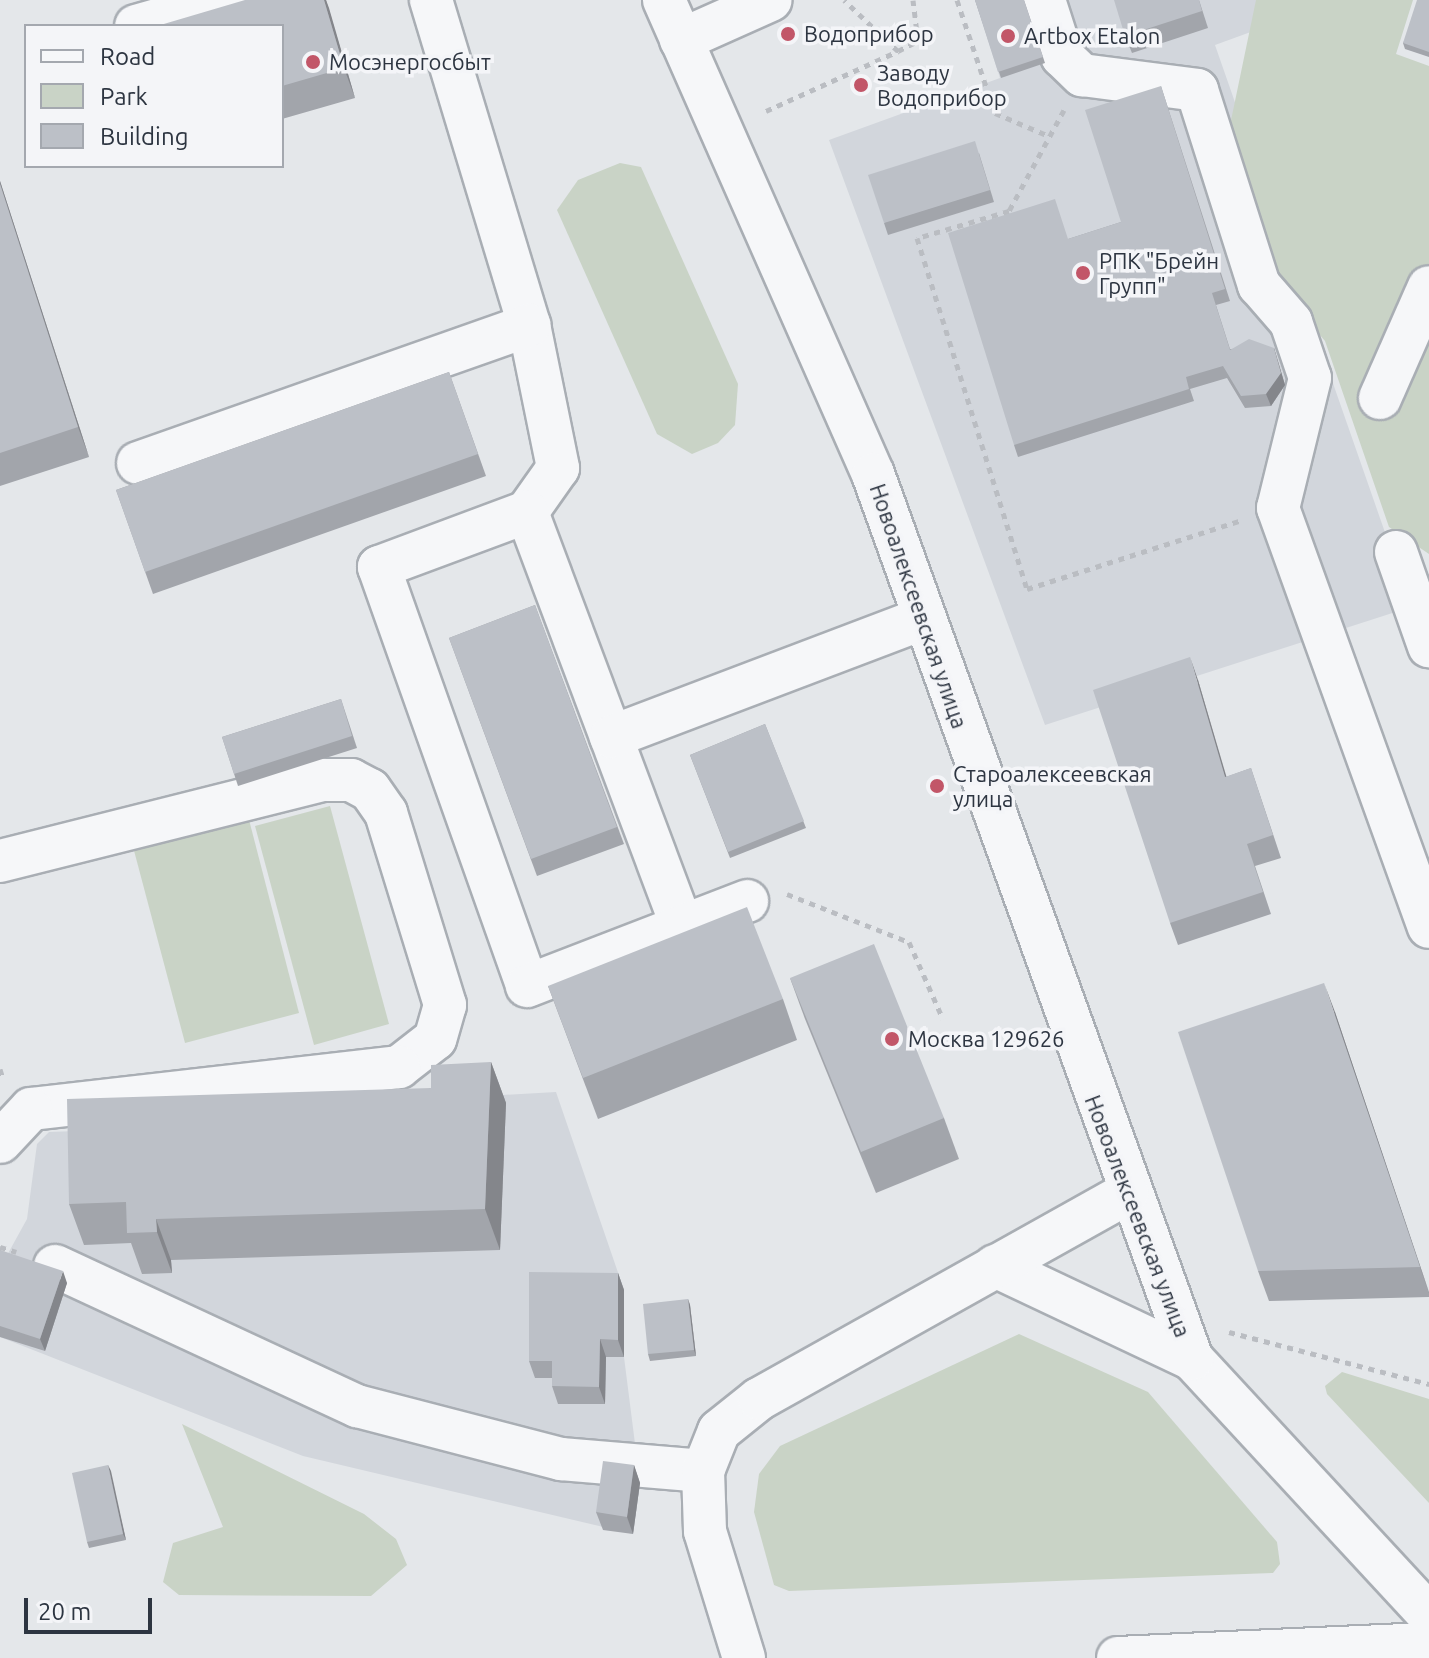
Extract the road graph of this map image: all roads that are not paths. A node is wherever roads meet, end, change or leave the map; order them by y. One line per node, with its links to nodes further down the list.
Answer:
1 (227, 0): 6 (street)
2 (431, 0): 9 (street)
3 (664, 0): 7 (street, Новоалексеевская улица)
4 (771, 0): 7 (street)
5 (1044, 0): 20 (street)
6 (143, 24)
7 (681, 40): 14 (street, Новоалексеевская улица)
8 (1429, 287): 10 (street)
9 (529, 325): 11 (street); 12 (street)
10 (1380, 398)
11 (138, 463)
12 (527, 512): 16 (street); 19 (street)
13 (1396, 552): 15 (street)
14 (924, 618): 16 (street); 22 (street, Новоалексеевская улица)
15 (1429, 646)
16 (611, 737): 19 (street)
17 (0, 861): 21 (street)
18 (747, 901): 19 (street)
19 (682, 927)
20 (1429, 927)
21 (0, 1142)
22 (1127, 1193): 24 (street); 25 (street, Новоалексеевская улица)
23 (55, 1266): 26 (street)
24 (995, 1266): 25 (street, Новоалексеевская улица); 26 (street)
25 (1192, 1359): 27 (street, Новоалексеевская улица)
26 (703, 1471): 30 (street)
27 (1429, 1615)
28 (1429, 1644): 29 (street)
29 (1267, 1655): 31 (street)
30 (744, 1658)
31 (1118, 1658)

